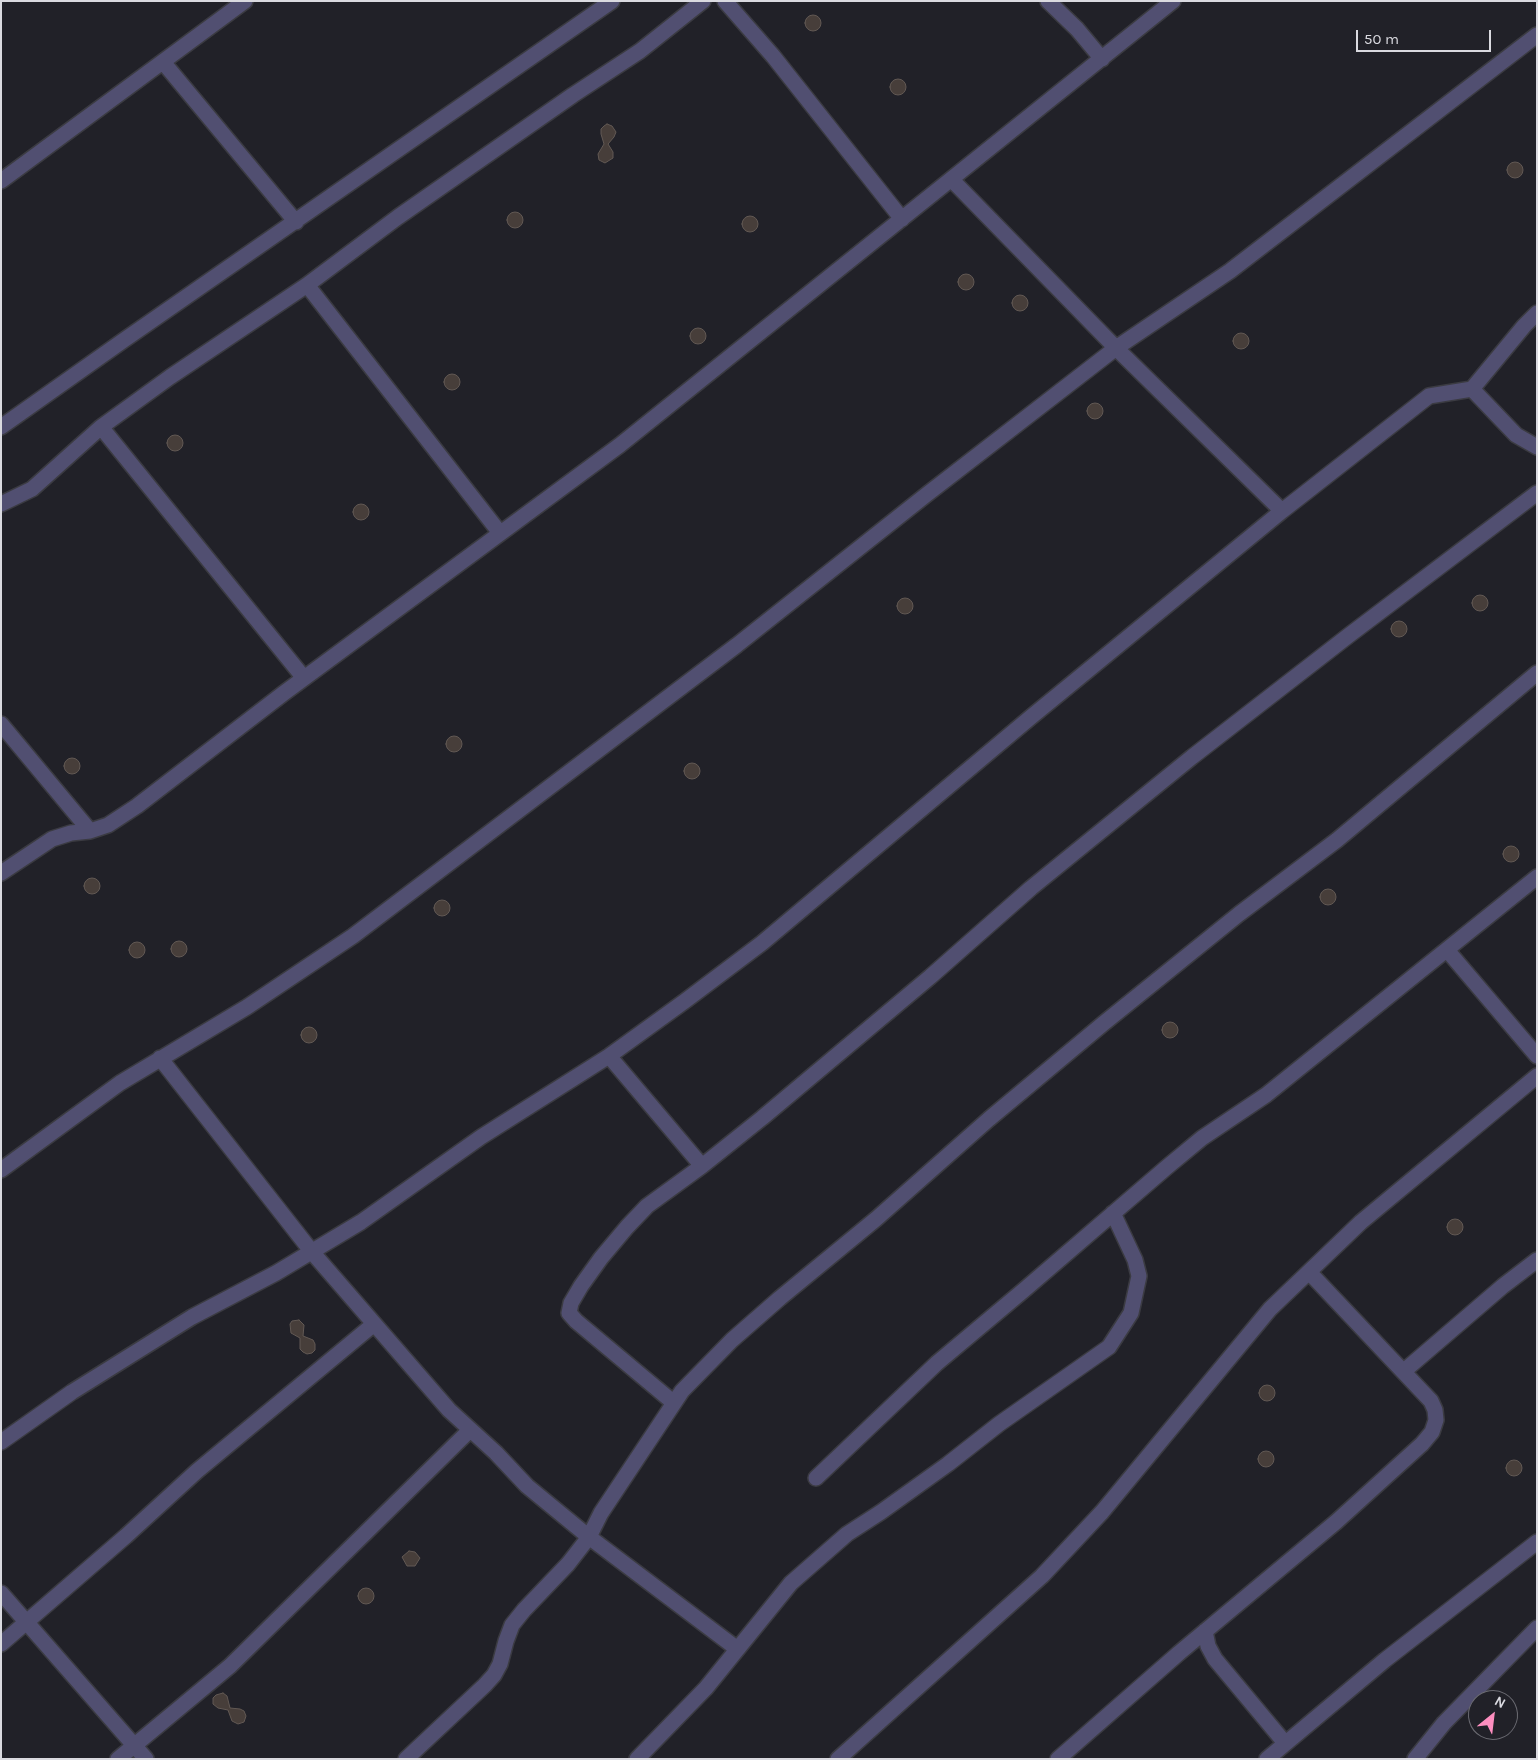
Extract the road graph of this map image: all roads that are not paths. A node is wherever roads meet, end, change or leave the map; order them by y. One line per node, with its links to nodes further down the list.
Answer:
1 (245, 1): 9 (street)
2 (612, 1): 13 (street)
3 (704, 1): 14 (street)
4 (724, 1): 12 (street)
5 (1048, 1): 8 (street)
6 (1174, 1): 8 (street)
7 (1537, 35): 16 (street)
8 (1102, 59): 10 (street)
9 (163, 62): 11 (street); 13 (street)
10 (952, 180): 12 (street); 16 (street)
11 (1, 182)
12 (902, 219): 24 (street)
13 (296, 222): 18 (street)
14 (307, 285): 19 (street); 24 (street)
15 (1537, 313): 17 (street)
16 (1116, 348): 23 (street); 34 (street)
17 (1472, 388): 20 (street); 23 (street)
18 (1, 427)
19 (101, 427): 22 (street); 26 (street)
20 (1537, 447)
21 (1537, 493): 36 (street)
22 (1, 504)
23 (1282, 511): 32 (street)
24 (500, 533): 26 (street)
25 (1537, 673): 44 (street)
26 (304, 678): 28 (street)
27 (1, 724): 28 (street)
28 (90, 831): 29 (street)
29 (1, 873)
30 (1537, 877): 31 (street)
31 (1447, 950): 33 (street); 38 (street)
32 (609, 1056): 36 (street); 39 (street)
33 (1537, 1056)
34 (160, 1058): 37 (street); 39 (street)
35 (1537, 1076): 41 (street)
36 (702, 1166): 44 (street)
37 (1, 1170)
38 (1113, 1213): 47 (street); 55 (street)
39 (312, 1252): 42 (street); 46 (street)
40 (1537, 1260): 43 (street)
41 (1309, 1272): 43 (street); 62 (street)
42 (374, 1324): 45 (street); 51 (street)
43 (1404, 1371): 53 (street)
44 (674, 1403): 48 (street)
45 (470, 1430): 48 (street); 57 (street)
46 (1, 1442)
47 (816, 1478)
48 (588, 1537): 55 (street); 60 (street)
49 (1535, 1548): 56 (street)
50 (1, 1593): 51 (street)
51 (26, 1622): 54 (street); 57 (street)
52 (1537, 1628): 65 (street)
53 (1205, 1631): 56 (street); 63 (street)
54 (1, 1644)
55 (736, 1648): 61 (street)
56 (1285, 1743): 64 (street)
57 (133, 1746): 58 (street); 59 (street)
58 (118, 1759)
59 (146, 1759)
60 (406, 1759)
61 (637, 1759)
62 (838, 1759)
63 (1058, 1759)
64 (1267, 1759)
65 (1415, 1759)

